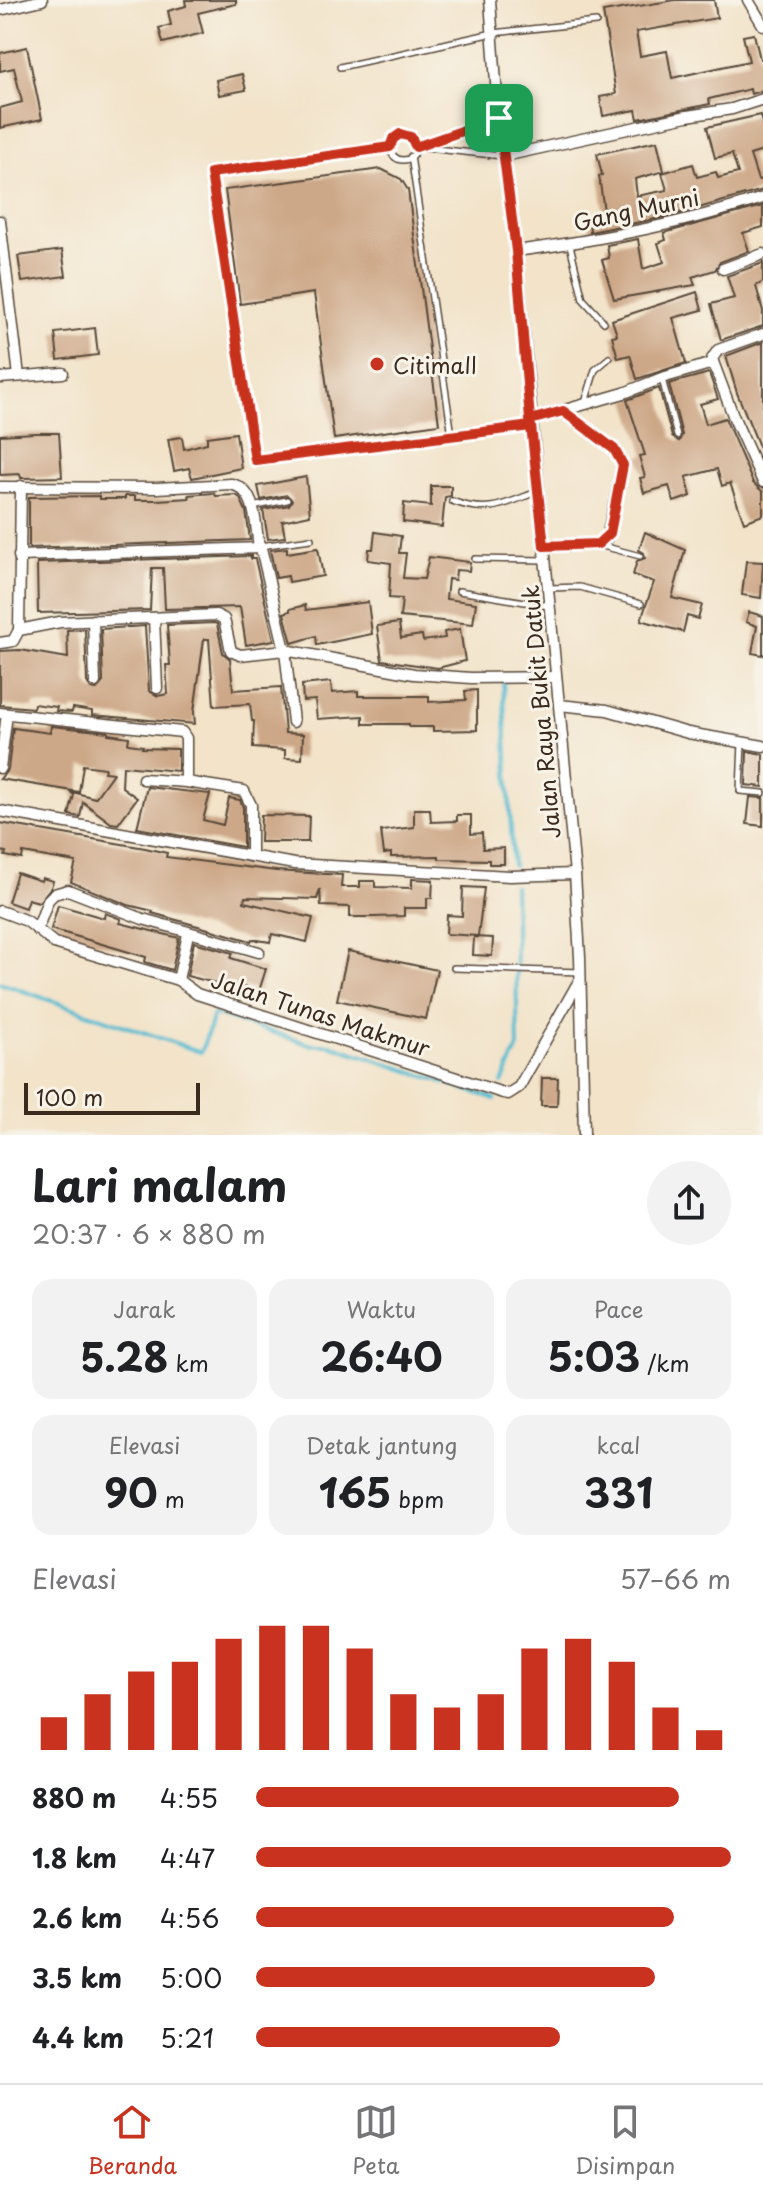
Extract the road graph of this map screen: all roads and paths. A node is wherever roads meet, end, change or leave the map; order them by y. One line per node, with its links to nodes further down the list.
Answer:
1 (42, 0): 4 (street)
2 (490, 0): 7 (street, Jalan Raya Bukit Datuk)
3 (748, 0): 6 (street)
4 (0, 10)
5 (596, 22): 7 (lane)
6 (763, 25)
7 (493, 33): 8 (lane); 10 (street, Jalan Raya Bukit Datuk)
8 (340, 67)
9 (763, 99): 14 (street)
10 (499, 118): 12 (lane); 14 (street, Jalan Raya Bukit Datuk)
11 (390, 147): 12 (lane); 13 (lane); 32 (lane)
12 (416, 147): 13 (lane); 14 (lane)
13 (411, 156): 32 (lane)
14 (504, 156): 18 (street, Jalan Raya Bukit Datuk)
15 (763, 198): 17 (street, Gang Murni)
16 (0, 221): 26 (street)
17 (570, 244): 18 (street, Gang Murni); 21 (lane)
18 (516, 251): 31 (street, Jalan Raya Bukit Datuk)
19 (763, 254): 20 (street)
20 (723, 269)
21 (604, 322)
22 (763, 334): 24 (street)
23 (609, 358): 29 (lane)
24 (713, 363): 28 (street); 34 (street)
25 (63, 373): 26 (street)
26 (19, 376): 27 (street)
27 (0, 378)
28 (662, 378): 29 (street); 33 (lane)
29 (585, 404): 30 (street)
30 (563, 411): 31 (street); 42 (street)
31 (531, 423): 32 (lane); 37 (street, Jalan Raya Bukit Datuk)
32 (452, 435)
33 (677, 436)
34 (763, 482)
35 (21, 486): 36 (street); 40 (street); 45 (street)
36 (0, 487)
37 (539, 491): 39 (lane); 43 (street, Jalan Raya Bukit Datuk)
38 (287, 500): 40 (lane)
39 (452, 501)
40 (252, 507): 44 (street)
41 (311, 539): 44 (lane)
42 (598, 544): 43 (street); 46 (lane)
43 (544, 546): 48 (street, Jalan Raya Bukit Datuk)
44 (260, 547): 45 (street); 57 (street)
45 (19, 556): 55 (street)
46 (640, 556)
47 (475, 559): 48 (lane)
48 (545, 560): 49 (street, Jalan Raya Bukit Datuk)
49 (548, 588): 51 (lane); 52 (street, Jalan Raya Bukit Datuk)
50 (459, 591): 52 (lane)
51 (641, 604)
52 (550, 606): 58 (street, Jalan Raya Bukit Datuk)
53 (154, 618): 54 (street); 57 (street); 60 (street)
54 (93, 620): 55 (street); 59 (street)
55 (19, 630): 56 (street)
56 (0, 643)
57 (285, 650): 58 (street); 63 (street)
58 (556, 677): 61 (street, Jalan Raya Bukit Datuk)
59 (95, 682)
60 (157, 688)
61 (559, 705): 64 (street); 72 (street, Jalan Raya Bukit Datuk)
62 (4, 714): 66 (street); 68 (street)
63 (293, 722)
64 (743, 741): 65 (street); 69 (lane)
65 (763, 746)
66 (0, 767)
67 (143, 779): 68 (street)
68 (186, 782): 71 (street)
69 (763, 793)
70 (0, 811): 71 (street)
71 (251, 856): 72 (street)
72 (575, 874): 78 (street, Jalan Raya Bukit Datuk)
73 (0, 911): 74 (street, Jalan Tunas Makmur)
74 (37, 930): 75 (street); 79 (street, Jalan Tunas Makmur)
75 (188, 934): 76 (street); 79 (street)
76 (259, 952)
77 (454, 968): 78 (lane)
78 (580, 975): 79 (street, Jalan Tunas Makmur); 80 (street, Jalan Raya Bukit Datuk)
79 (178, 980)
80 (584, 1135)

